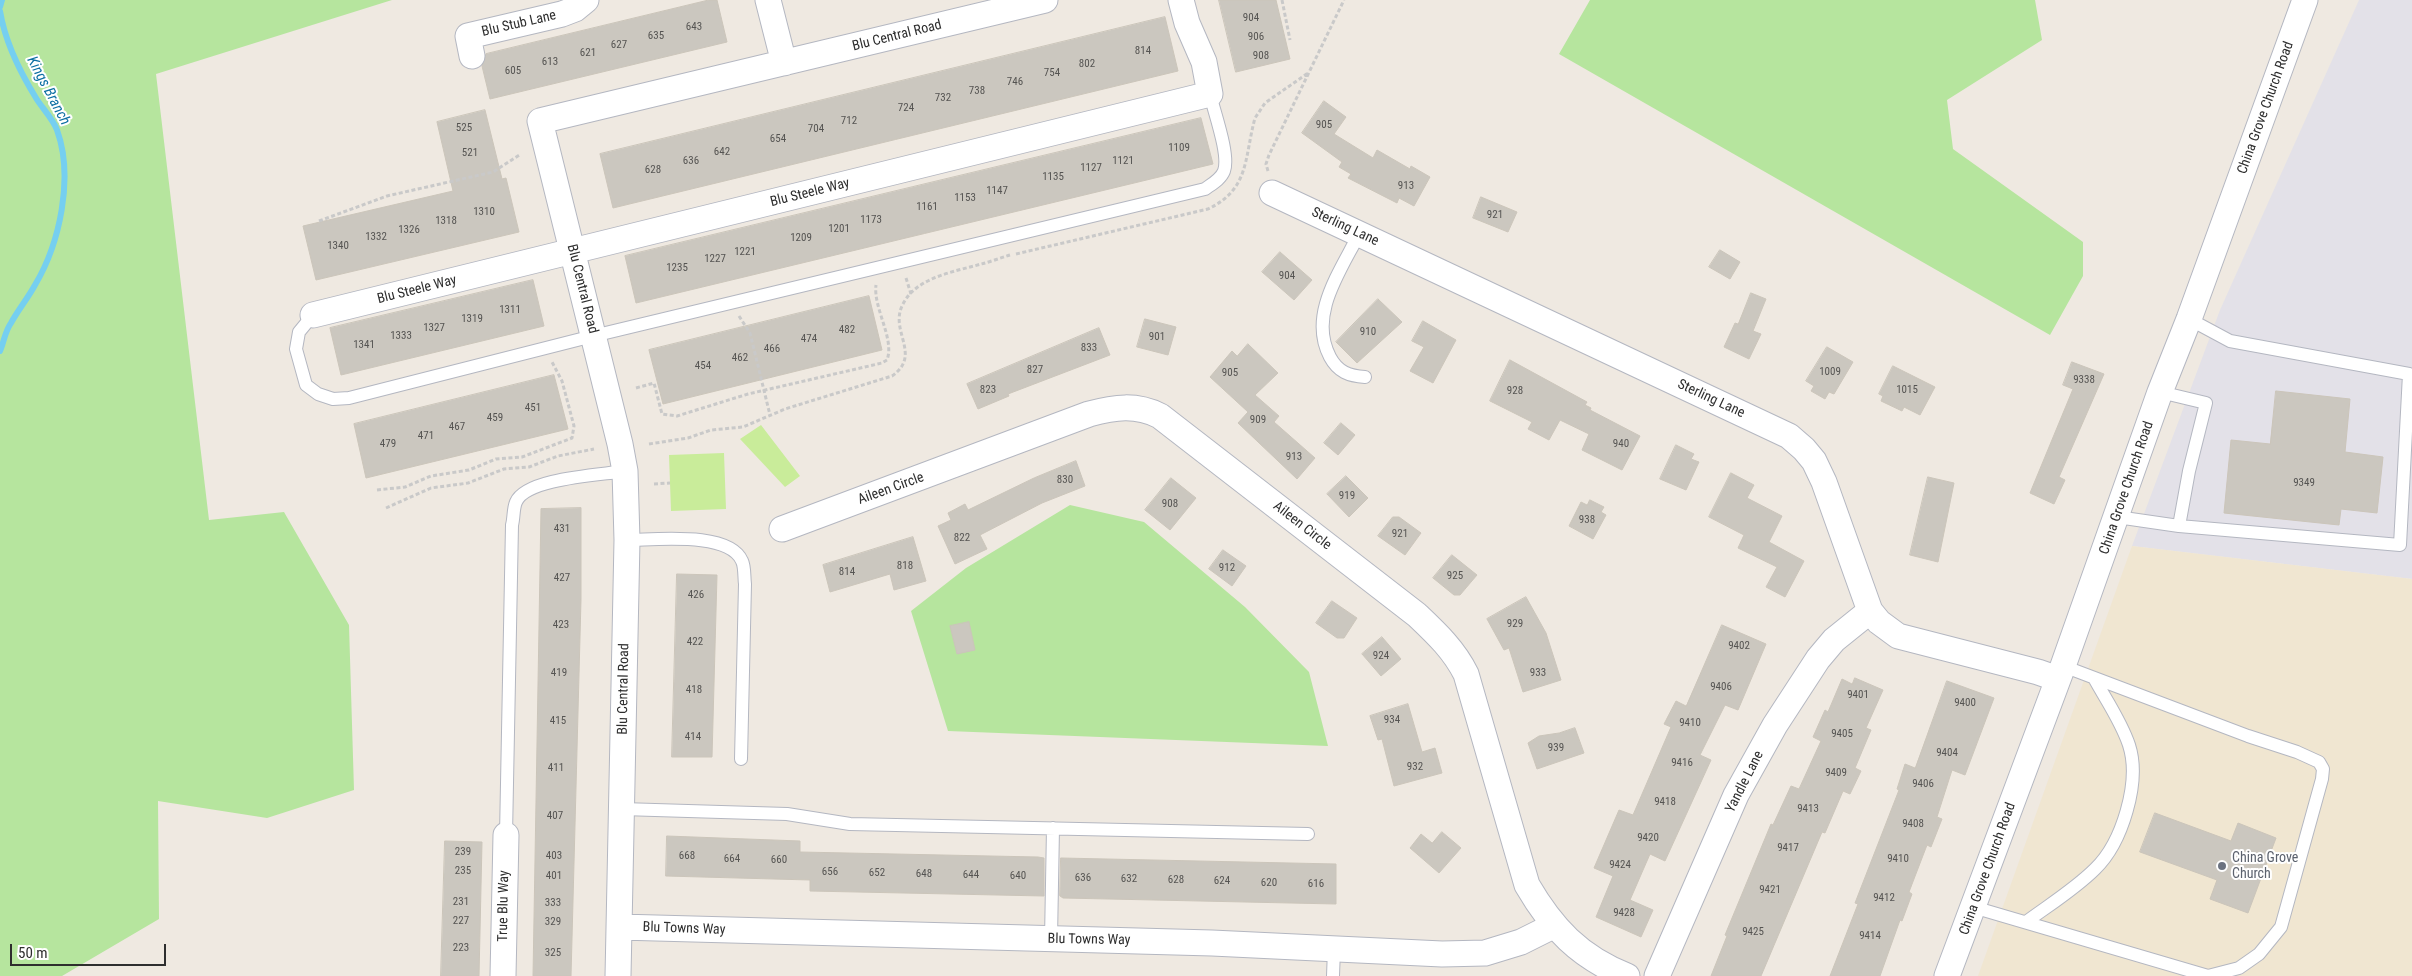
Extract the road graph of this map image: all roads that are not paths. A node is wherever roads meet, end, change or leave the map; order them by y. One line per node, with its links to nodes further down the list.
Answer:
1 (586, 0): 6 (street, Blu Stub Lane)
2 (768, 0): 7 (street)
3 (1045, 0): 7 (street, Blu Central Road)
4 (1180, 0): 8 (street)
5 (2305, 0): 13 (street, China Grove Church Road)
6 (472, 56)
7 (784, 63): 11 (street, Blu Central Road)
8 (1210, 94): 11 (street, Blu Steele Way); 14 (lane)
9 (1271, 184): 10 (street, Sterling Lane)
10 (1359, 234): 15 (lane); 22 (street, Sterling Lane)
11 (572, 252): 12 (street, Blu Steele Way); 14 (street, Blu Central Road)
12 (313, 315): 14 (lane)
13 (2189, 319): 16 (street, China Grove Church Road); 19 (lane)
14 (593, 336): 17 (street, Blu Central Road)
15 (1365, 377)
16 (2160, 392): 18 (street, China Grove Church Road); 19 (lane)
17 (625, 471): 21 (street, Blu Central Road); 29 (lane)
18 (2117, 517): 19 (lane); 23 (street, China Grove Church Road)
19 (2179, 526)
20 (782, 529): 32 (street, Aileen Circle)
21 (627, 540): 25 (lane); 26 (street, Blu Central Road)
22 (1870, 611): 23 (street, Sterling Lane); 40 (street, Yandle Lane)
23 (2061, 672): 24 (lane); 30 (street, China Grove Church Road)
24 (2094, 678): 31 (lane); 42 (lane)
25 (741, 759)
26 (622, 808): 27 (lane); 33 (street, Blu Central Road)
27 (1053, 828): 28 (lane); 34 (lane)
28 (1308, 834)
29 (506, 836): 36 (street, True Blu Way)
30 (1973, 907): 31 (lane); 41 (street, China Grove Church Road)
31 (2026, 922): 42 (lane)
32 (1553, 926): 35 (street, Blu Towns Way); 39 (street, Aileen Circle)
33 (619, 927): 34 (street, Blu Towns Way); 37 (street, Blu Central Road)
34 (1051, 939): 35 (street, Blu Towns Way)
35 (1334, 949): 38 (lane)
36 (503, 976)
37 (618, 976)
38 (1333, 976)
39 (1627, 976)
40 (1657, 976)
41 (1947, 976)
42 (2208, 976)

